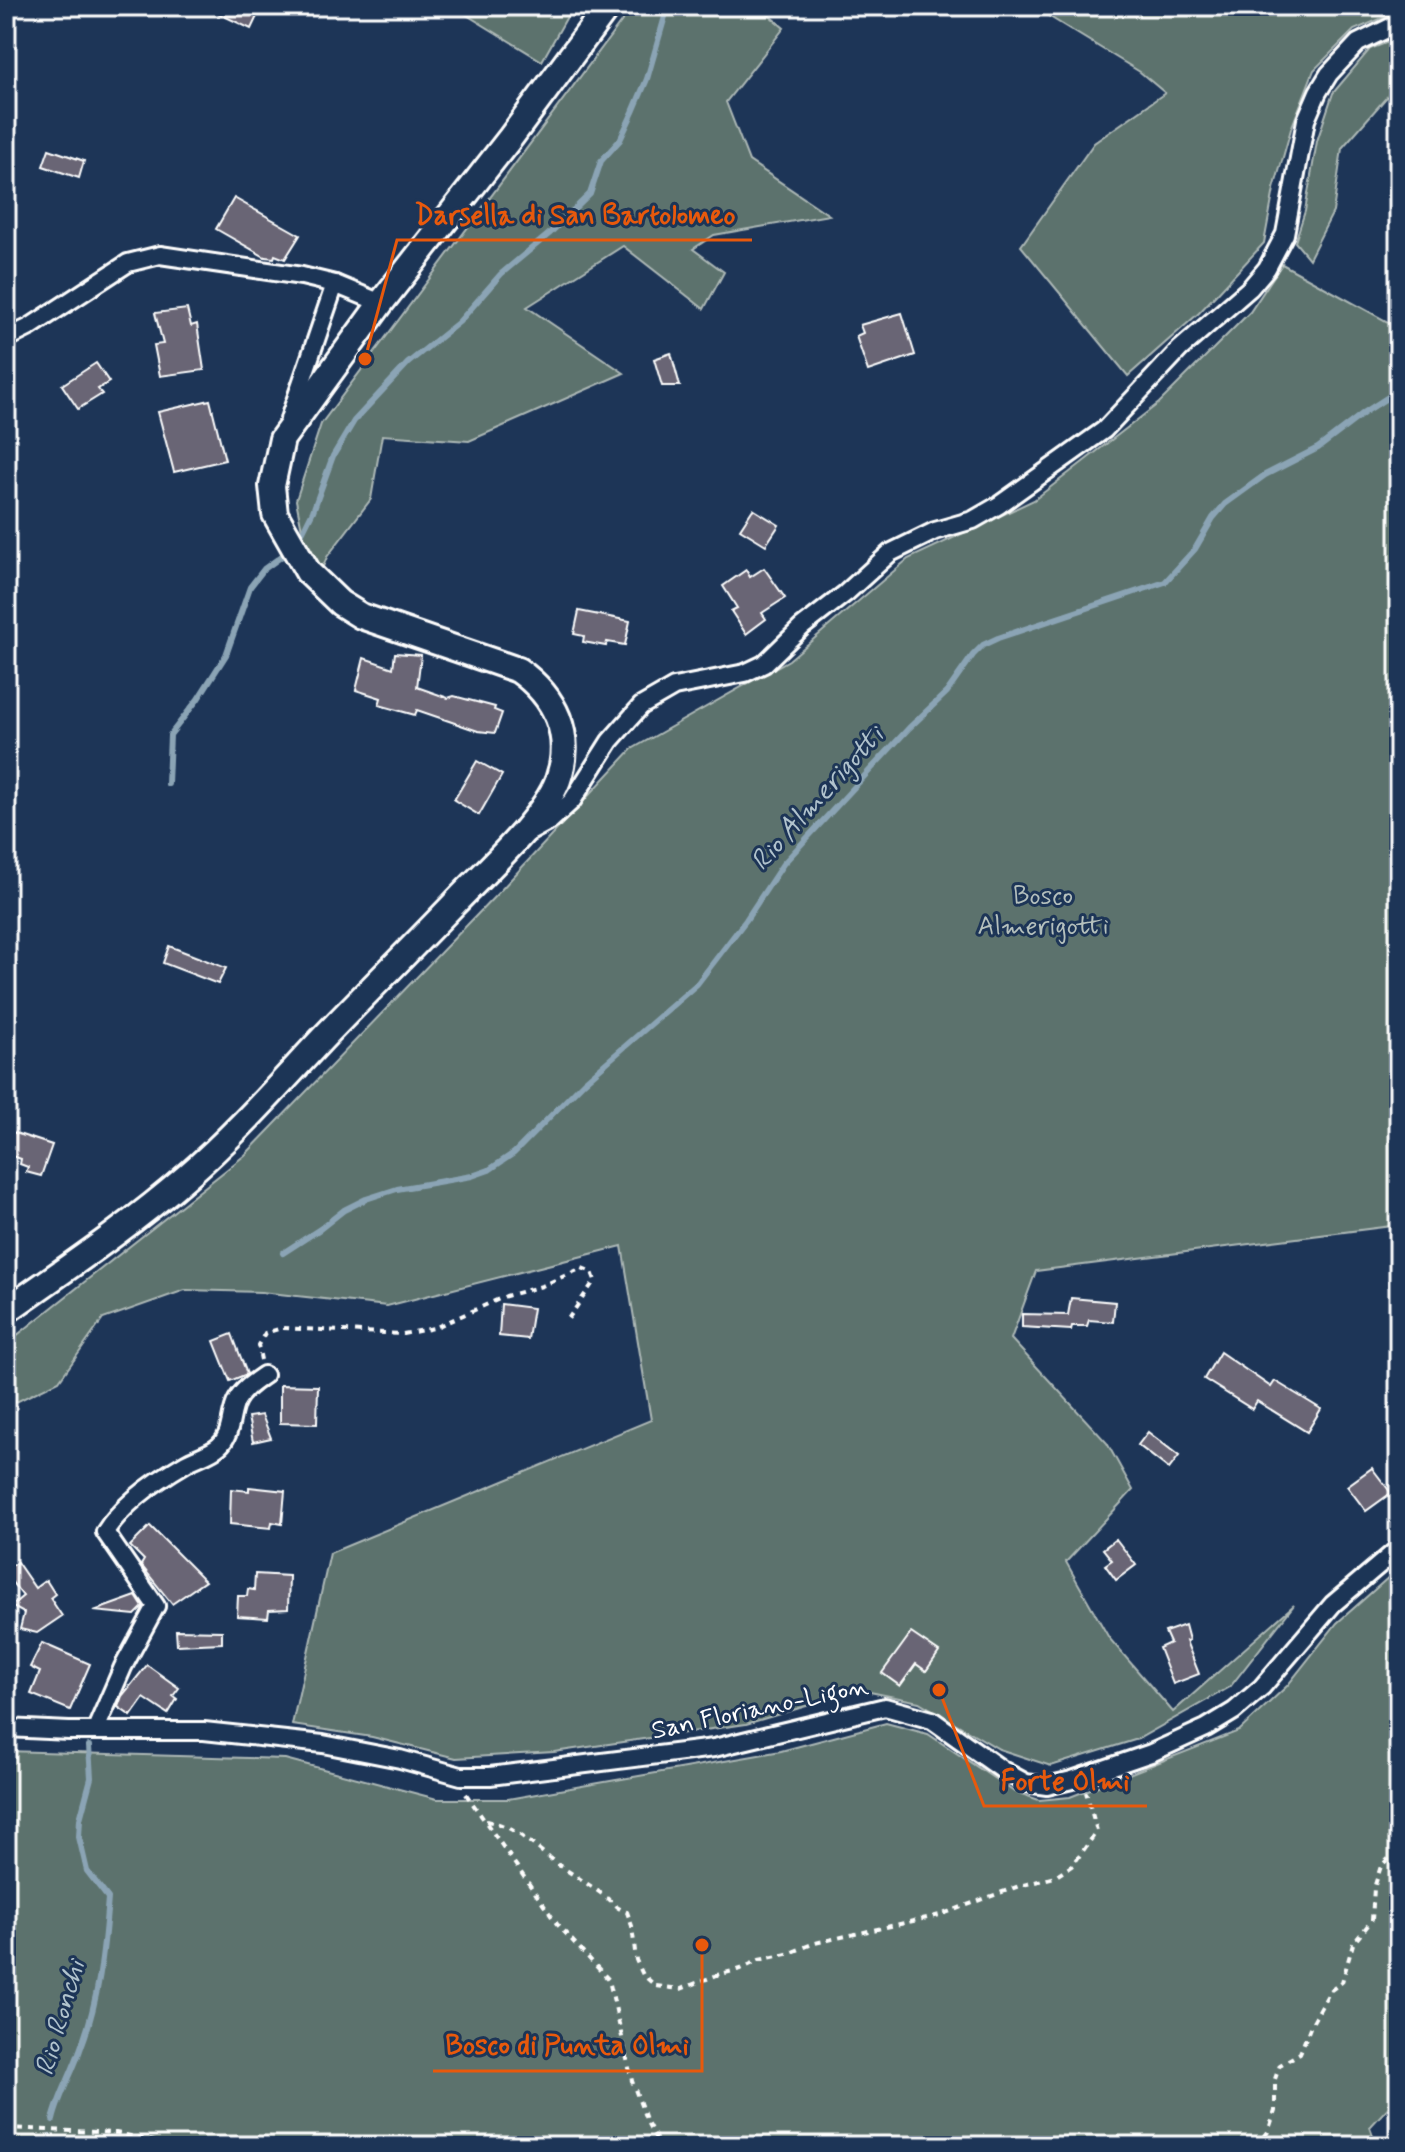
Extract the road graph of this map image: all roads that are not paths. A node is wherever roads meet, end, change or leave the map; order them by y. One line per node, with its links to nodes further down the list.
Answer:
1 (608, 6): 4 (street)
2 (1399, 23): 7 (street)
3 (335, 284): 4 (street); 5 (street); 6 (street)
4 (381, 303): 6 (street)
5 (6, 339)
6 (282, 439): 7 (street)
7 (513, 841): 8 (street)
8 (6, 1311)
9 (264, 1375): 12 (street)
10 (1399, 1548): 12 (street, San Floriano-Ligon)
11 (6, 1728): 12 (street, San Floriano-Ligon)
12 (96, 1729)

